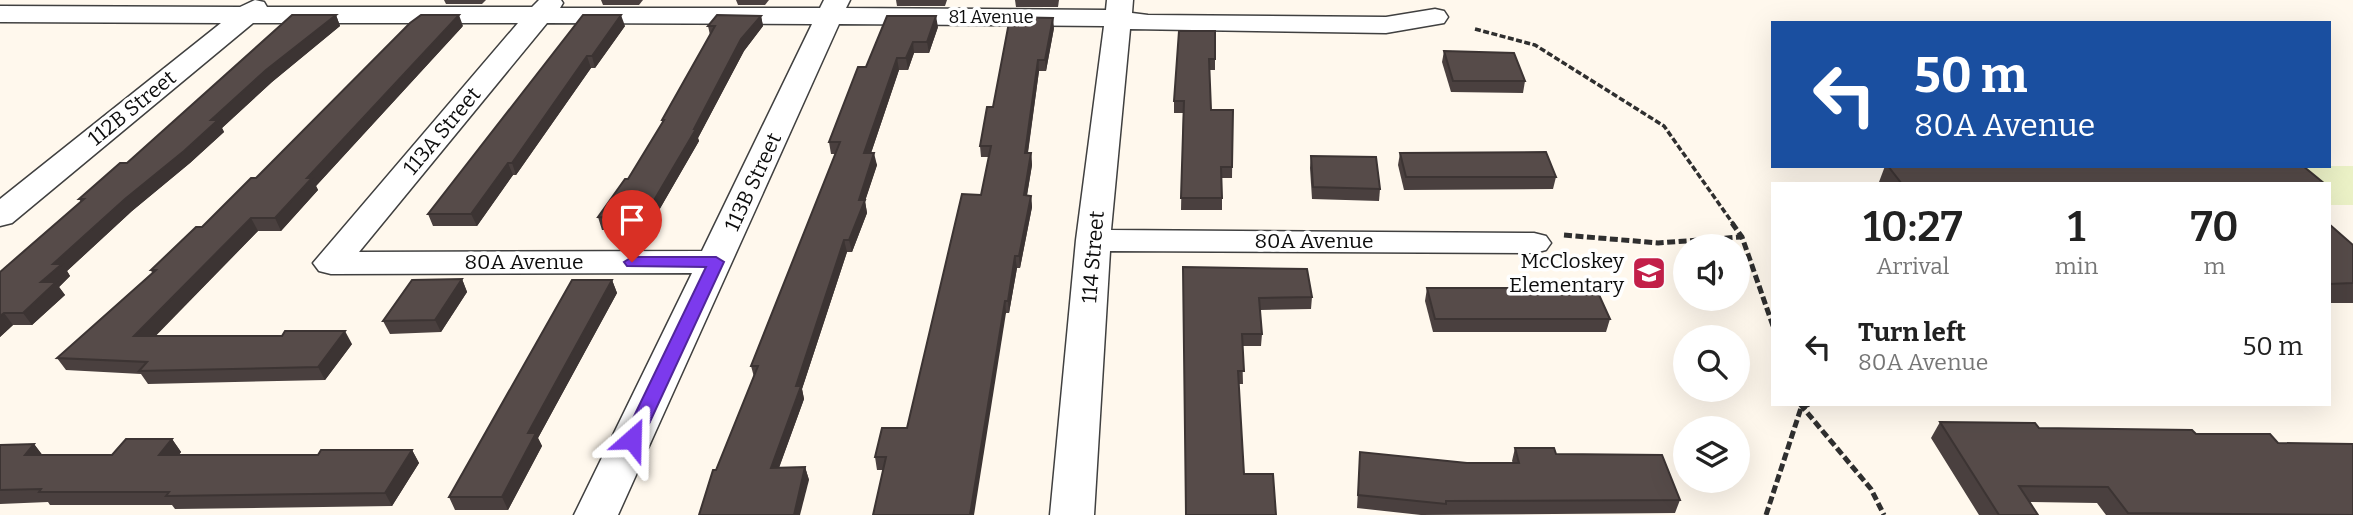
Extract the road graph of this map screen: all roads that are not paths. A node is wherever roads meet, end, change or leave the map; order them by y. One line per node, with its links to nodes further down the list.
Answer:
1 (257, 7): 2 (street, 81 Avenue); 5 (street, 81 Avenue); 7 (street, 112B Street)
2 (547, 7): 3 (street, 81 Avenue); 11 (street, 113A Street)
3 (833, 8): 4 (street, 81 Avenue); 10 (street, 113B Street)
4 (1119, 10): 6 (street, 81 Avenue); 9 (street, 114 Street)
5 (0, 14)
6 (1435, 17)
7 (0, 216)
8 (1549, 239): 9 (street, 80A Avenue)
9 (1093, 240): 13 (street, 114 Street)
10 (716, 262): 11 (street, 80A Avenue); 12 (street, 113B Street)
11 (331, 263)
12 (596, 515)
13 (1072, 515)

